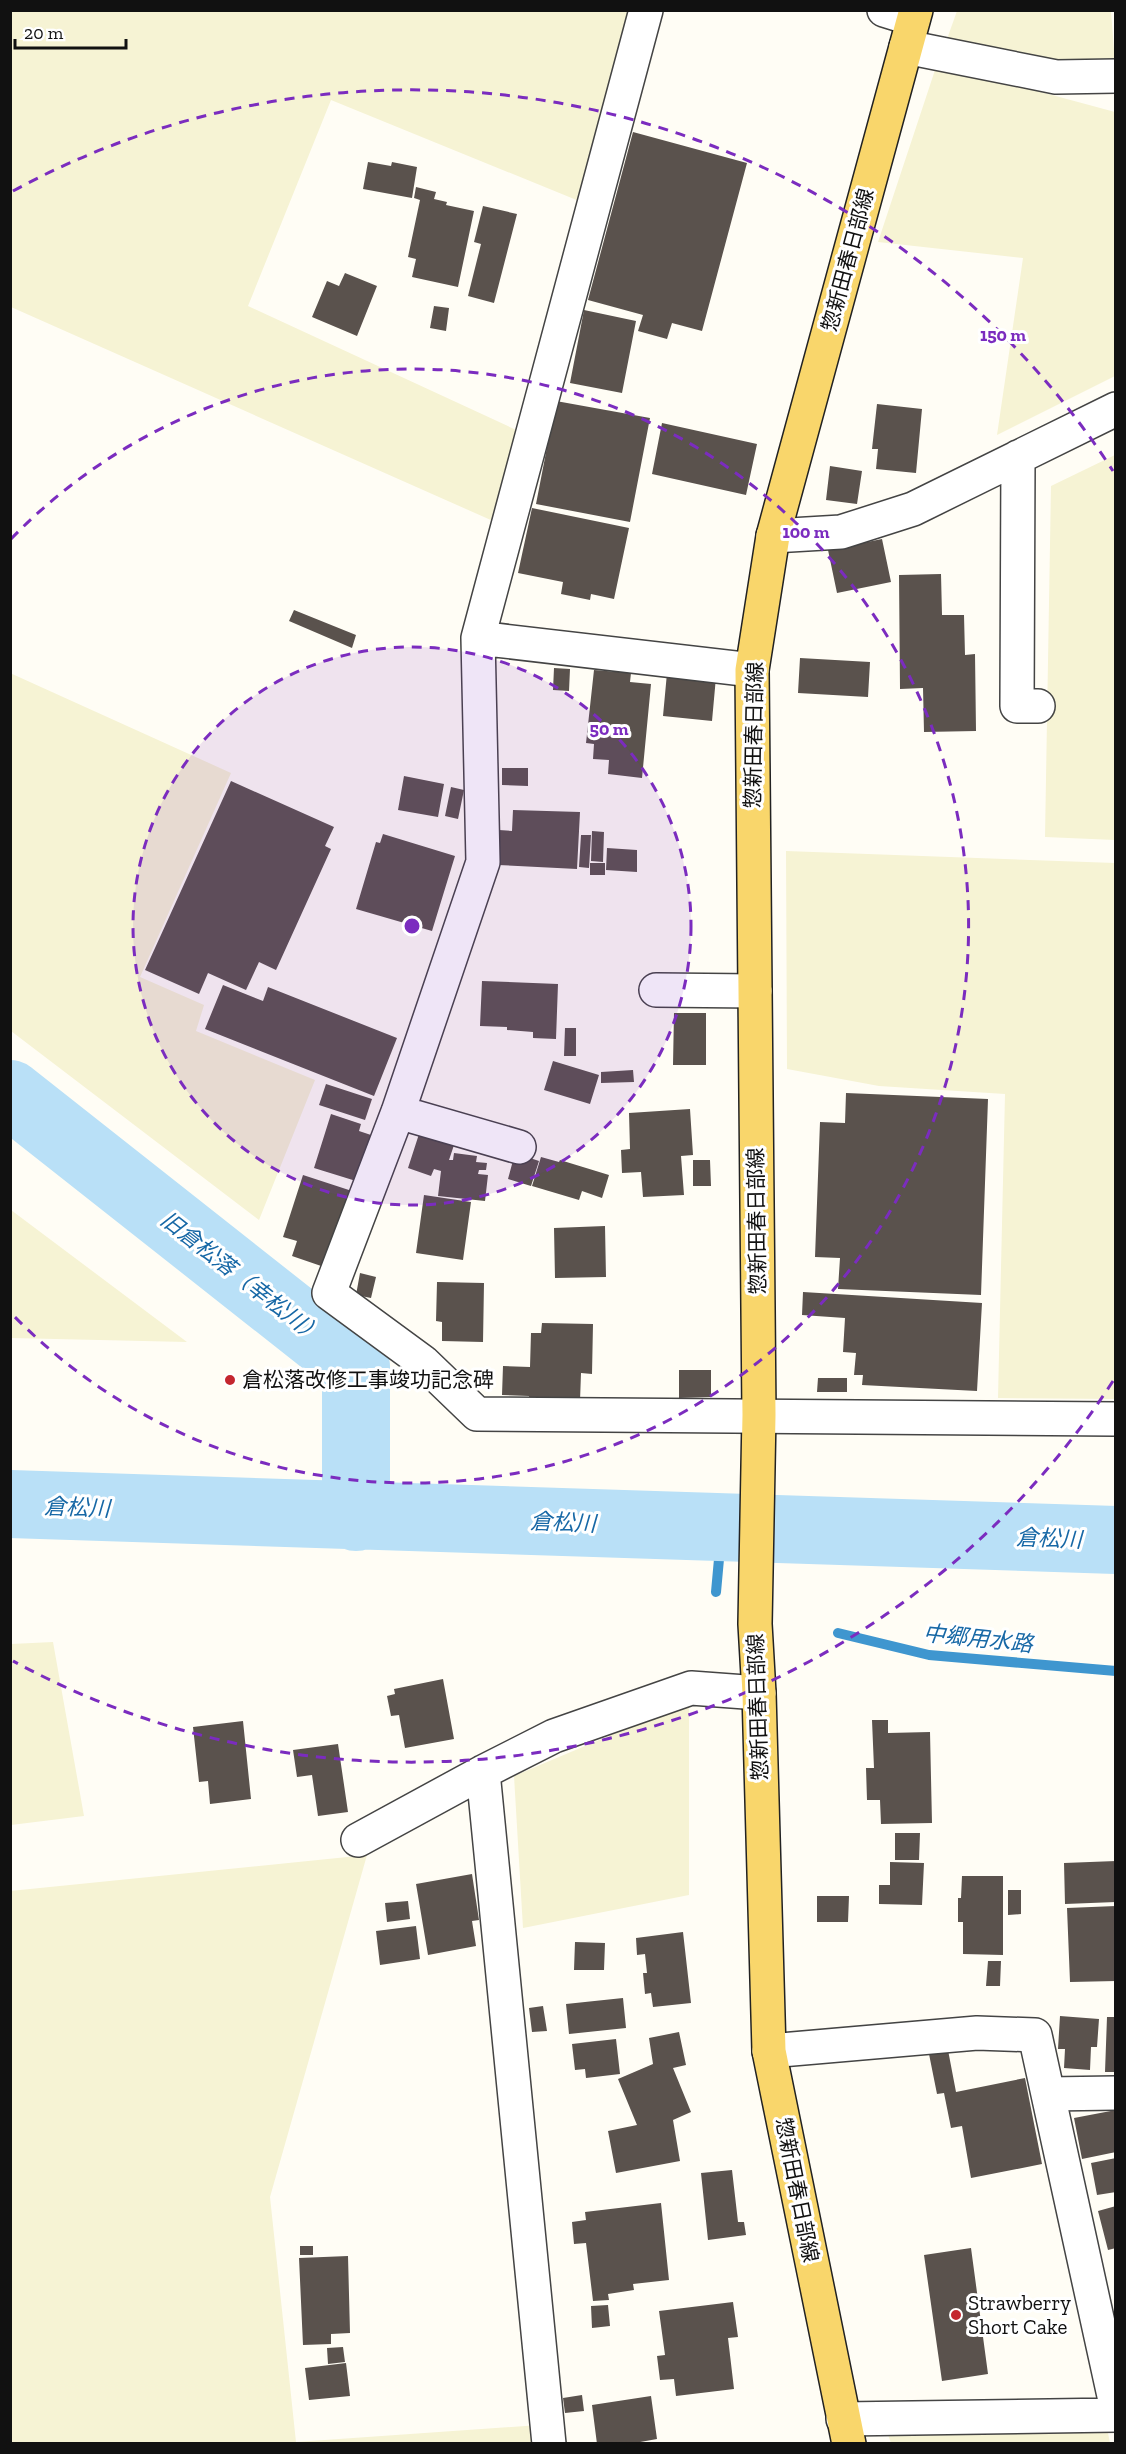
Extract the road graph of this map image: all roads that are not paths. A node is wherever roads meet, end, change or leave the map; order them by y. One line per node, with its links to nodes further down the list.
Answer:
1 (646, 10): 7 (street)
2 (905, 22): 3 (street); 6 (main road, 惣新田春日部線)
3 (1115, 77)
4 (1116, 409): 5 (street)
5 (1018, 457): 6 (street); 9 (street)
6 (774, 536): 8 (main road, 惣新田春日部線)
7 (478, 639): 8 (street); 12 (street)
8 (752, 670): 11 (main road, 惣新田春日部線)
9 (1038, 706)
10 (656, 990): 11 (street)
11 (755, 991): 14 (main road, 惣新田春日部線)
12 (398, 1112): 13 (street); 14 (street)
13 (519, 1147)
14 (759, 1415): 15 (street); 16 (main road, 惣新田春日部線)
15 (1116, 1419)
16 (759, 1693): 17 (street); 19 (main road, 惣新田春日部線)
17 (483, 1772): 18 (street); 25 (street)
18 (358, 1840)
19 (769, 2051): 21 (street); 24 (main road, 惣新田春日部線)
20 (1116, 2093): 21 (street)
21 (1048, 2094): 22 (street)
22 (1116, 2405)
23 (1116, 2415): 24 (street)
24 (846, 2431)
25 (549, 2444)

